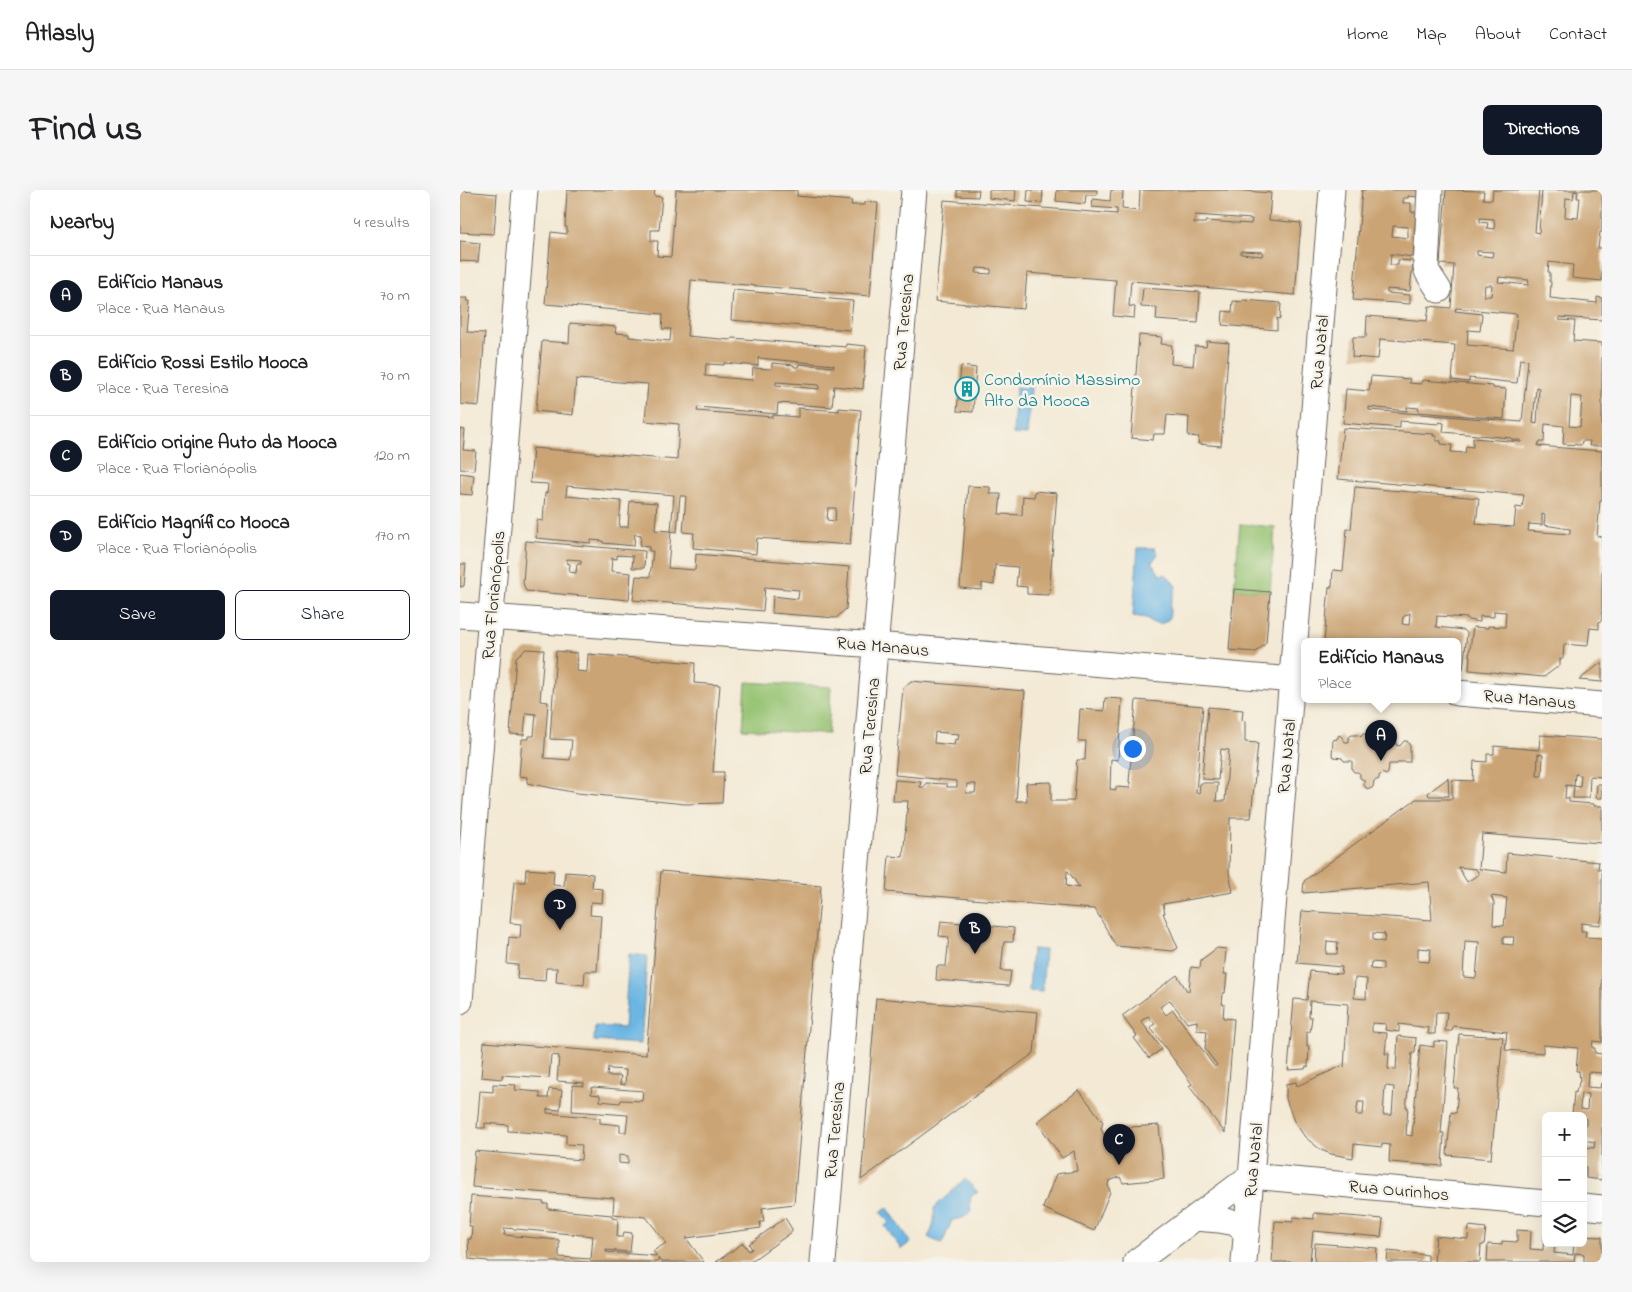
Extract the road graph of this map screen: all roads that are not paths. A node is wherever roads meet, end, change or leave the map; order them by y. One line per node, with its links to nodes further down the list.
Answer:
1 (525, 190): 7 (street, Rua Florianópolis)
2 (914, 190): 8 (street, Rua Teresina)
3 (1332, 190): 9 (street, Rua Natal)
4 (1430, 190): 5 (street)
5 (1439, 290)
6 (460, 615): 7 (street, Rua Manaus)
7 (492, 617): 8 (street, Rua Manaus); 12 (street, Rua Florianópolis)
8 (876, 646): 9 (street, Rua Manaus); 19 (street, Rua Teresina)
9 (1298, 680): 13 (street, Rua Natal)
10 (1461, 693): 11 (street, Rua Manaus)
11 (1602, 705)
12 (460, 1001)
13 (1251, 1176): 14 (street, Rua Ourinhos); 17 (street); 18 (street, Rua Natal)
14 (1542, 1203)
15 (1587, 1206): 16 (street)
16 (1602, 1208)
17 (1195, 1218): 18 (street); 20 (street)
18 (1247, 1233): 21 (street, Rua Natal)
19 (823, 1262)
20 (1136, 1262)
21 (1244, 1262)

